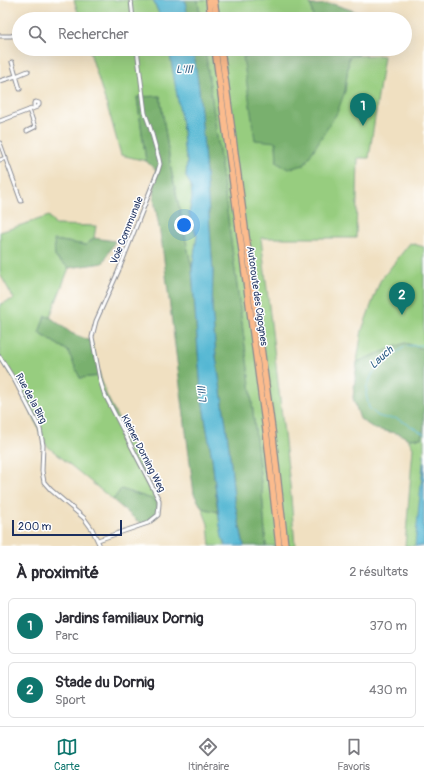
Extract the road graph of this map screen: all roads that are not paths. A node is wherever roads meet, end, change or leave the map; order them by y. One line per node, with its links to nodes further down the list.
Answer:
1 (131, 0): 4 (street)
2 (209, 0): 5 (highway)
3 (214, 0): 6 (highway)
4 (132, 12)
5 (210, 12)
6 (216, 12)
7 (0, 36): 8 (street)
8 (12, 36)
9 (138, 56): 25 (street, Voie Communale)
10 (216, 56): 29 (highway, Autoroute des Cigognes)
11 (222, 56): 30 (highway, Autoroute des Cigognes)
12 (12, 62): 14 (street)
13 (28, 70): 14 (street)
14 (16, 76): 15 (street); 16 (street)
15 (0, 81)
16 (20, 89)
17 (34, 108): 18 (street)
18 (29, 110): 19 (street); 20 (street)
19 (0, 121)
20 (27, 131)
21 (0, 143): 22 (street)
22 (6, 158): 23 (street); 24 (street)
23 (0, 160)
24 (21, 201)
25 (92, 337): 27 (street, Kleiner Dorning Weg)
26 (0, 357): 27 (street, Rue de la Birg)
27 (98, 540): 28 (street, Rue de la Birg)
28 (100, 546)
29 (279, 546)
30 (285, 546)

